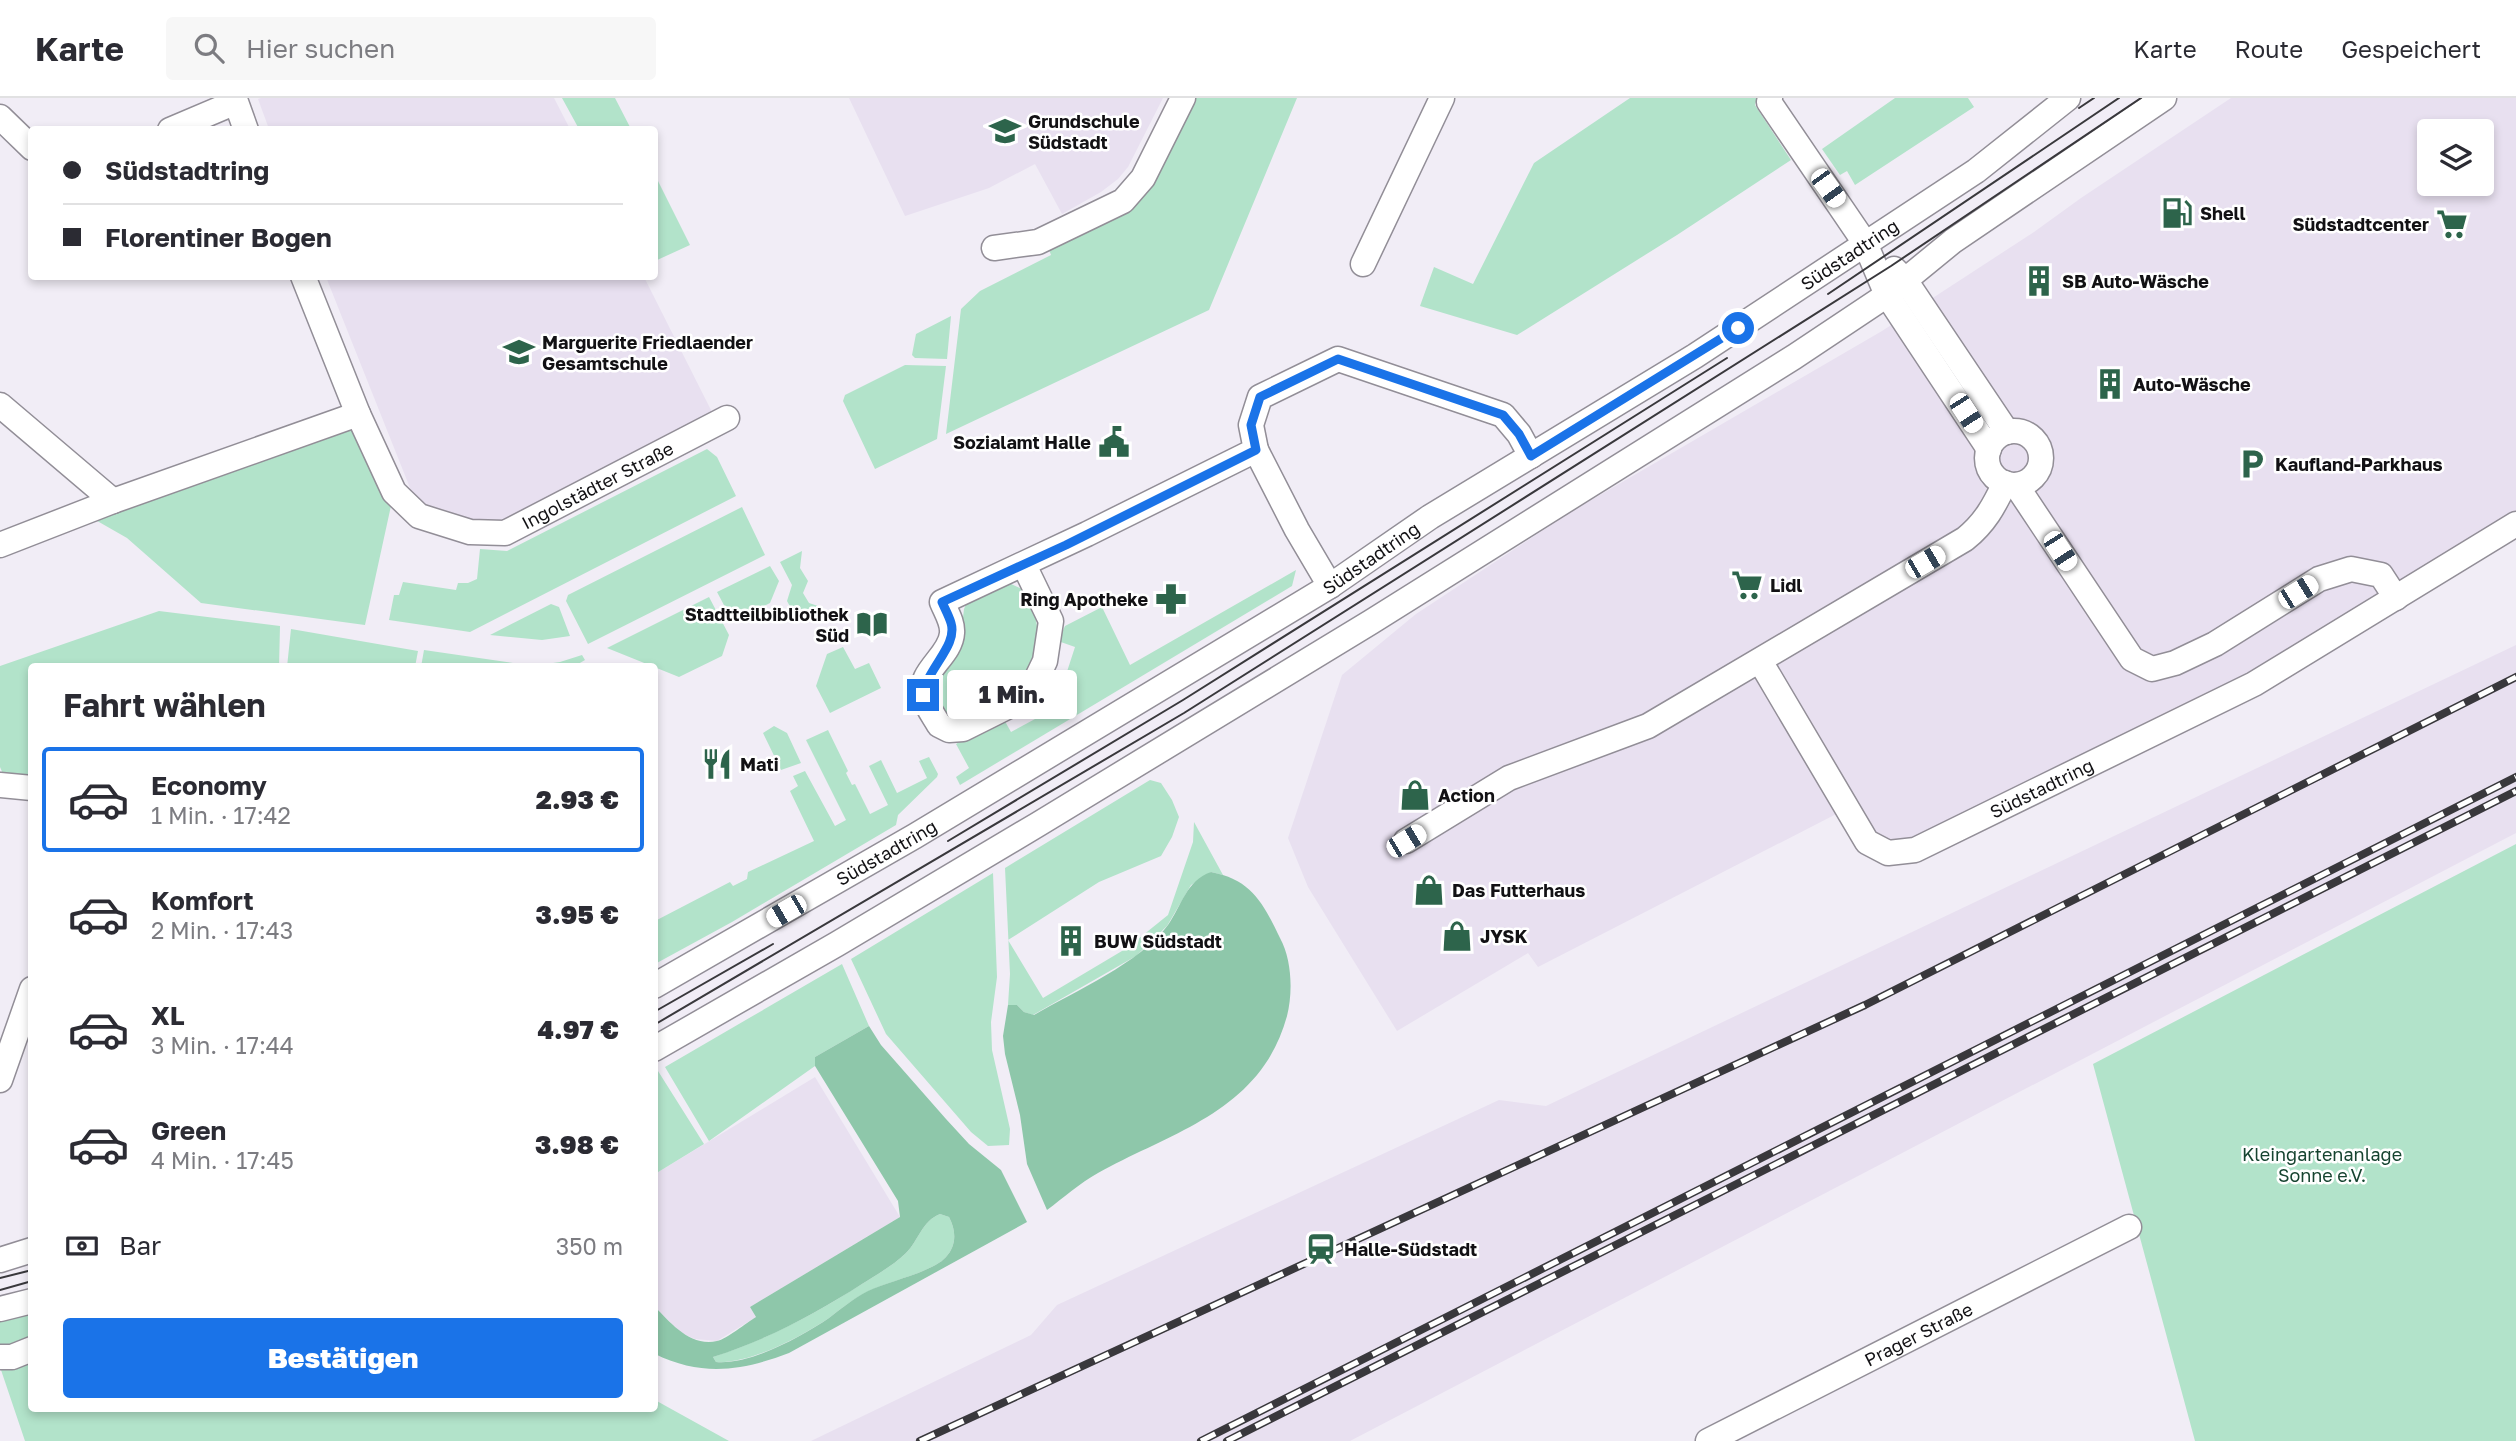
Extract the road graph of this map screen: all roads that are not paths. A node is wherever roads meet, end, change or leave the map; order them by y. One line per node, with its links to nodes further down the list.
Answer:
1 (1182, 98): 11 (street)
2 (1442, 98): 12 (street)
3 (1770, 98): 10 (street)
4 (2067, 98): 10 (street, Südstadtring)
5 (2164, 98): 14 (street)
6 (0, 117): 9 (street)
7 (179, 126): 8 (street)
8 (245, 126)
9 (28, 144)
10 (1865, 243): 14 (street); 21 (street, Südstadtring)
11 (994, 248)
12 (1363, 264)
13 (305, 280): 16 (street, Ingolstädter Straße)
14 (1896, 288): 18 (street); 19 (street); 35 (street)
15 (0, 405): 23 (street)
16 (358, 414): 17 (street, Ingolstädter Straße); 23 (street)
17 (727, 418)
18 (2007, 432): 19 (street); 22 (street)
19 (1989, 449): 22 (street)
20 (1256, 450): 21 (street); 26 (street); 27 (street)
21 (1531, 456): 27 (street, Südstadtring)
22 (2011, 484): 28 (street); 29 (street)
23 (113, 501): 25 (street)
24 (2516, 524): 28 (street, Südstadtring)
25 (0, 545)
26 (1024, 565): 26 (street)
27 (1330, 586): 33 (street, Südstadtring)
28 (2396, 598): 29 (street, Südstadtring)
29 (1760, 661): 32 (street)
30 (0, 785): 31 (street)
31 (28, 788)
32 (1406, 841)
33 (658, 984)
34 (28, 1000): 36 (street)
35 (658, 1047)
36 (0, 1080)
37 (2129, 1227): 44 (street, Prager Straße)
38 (28, 1251): 39 (street)
39 (0, 1259)
40 (28, 1302): 41 (street)
41 (0, 1309)
42 (28, 1351): 43 (street)
43 (0, 1357)
44 (1709, 1441)

